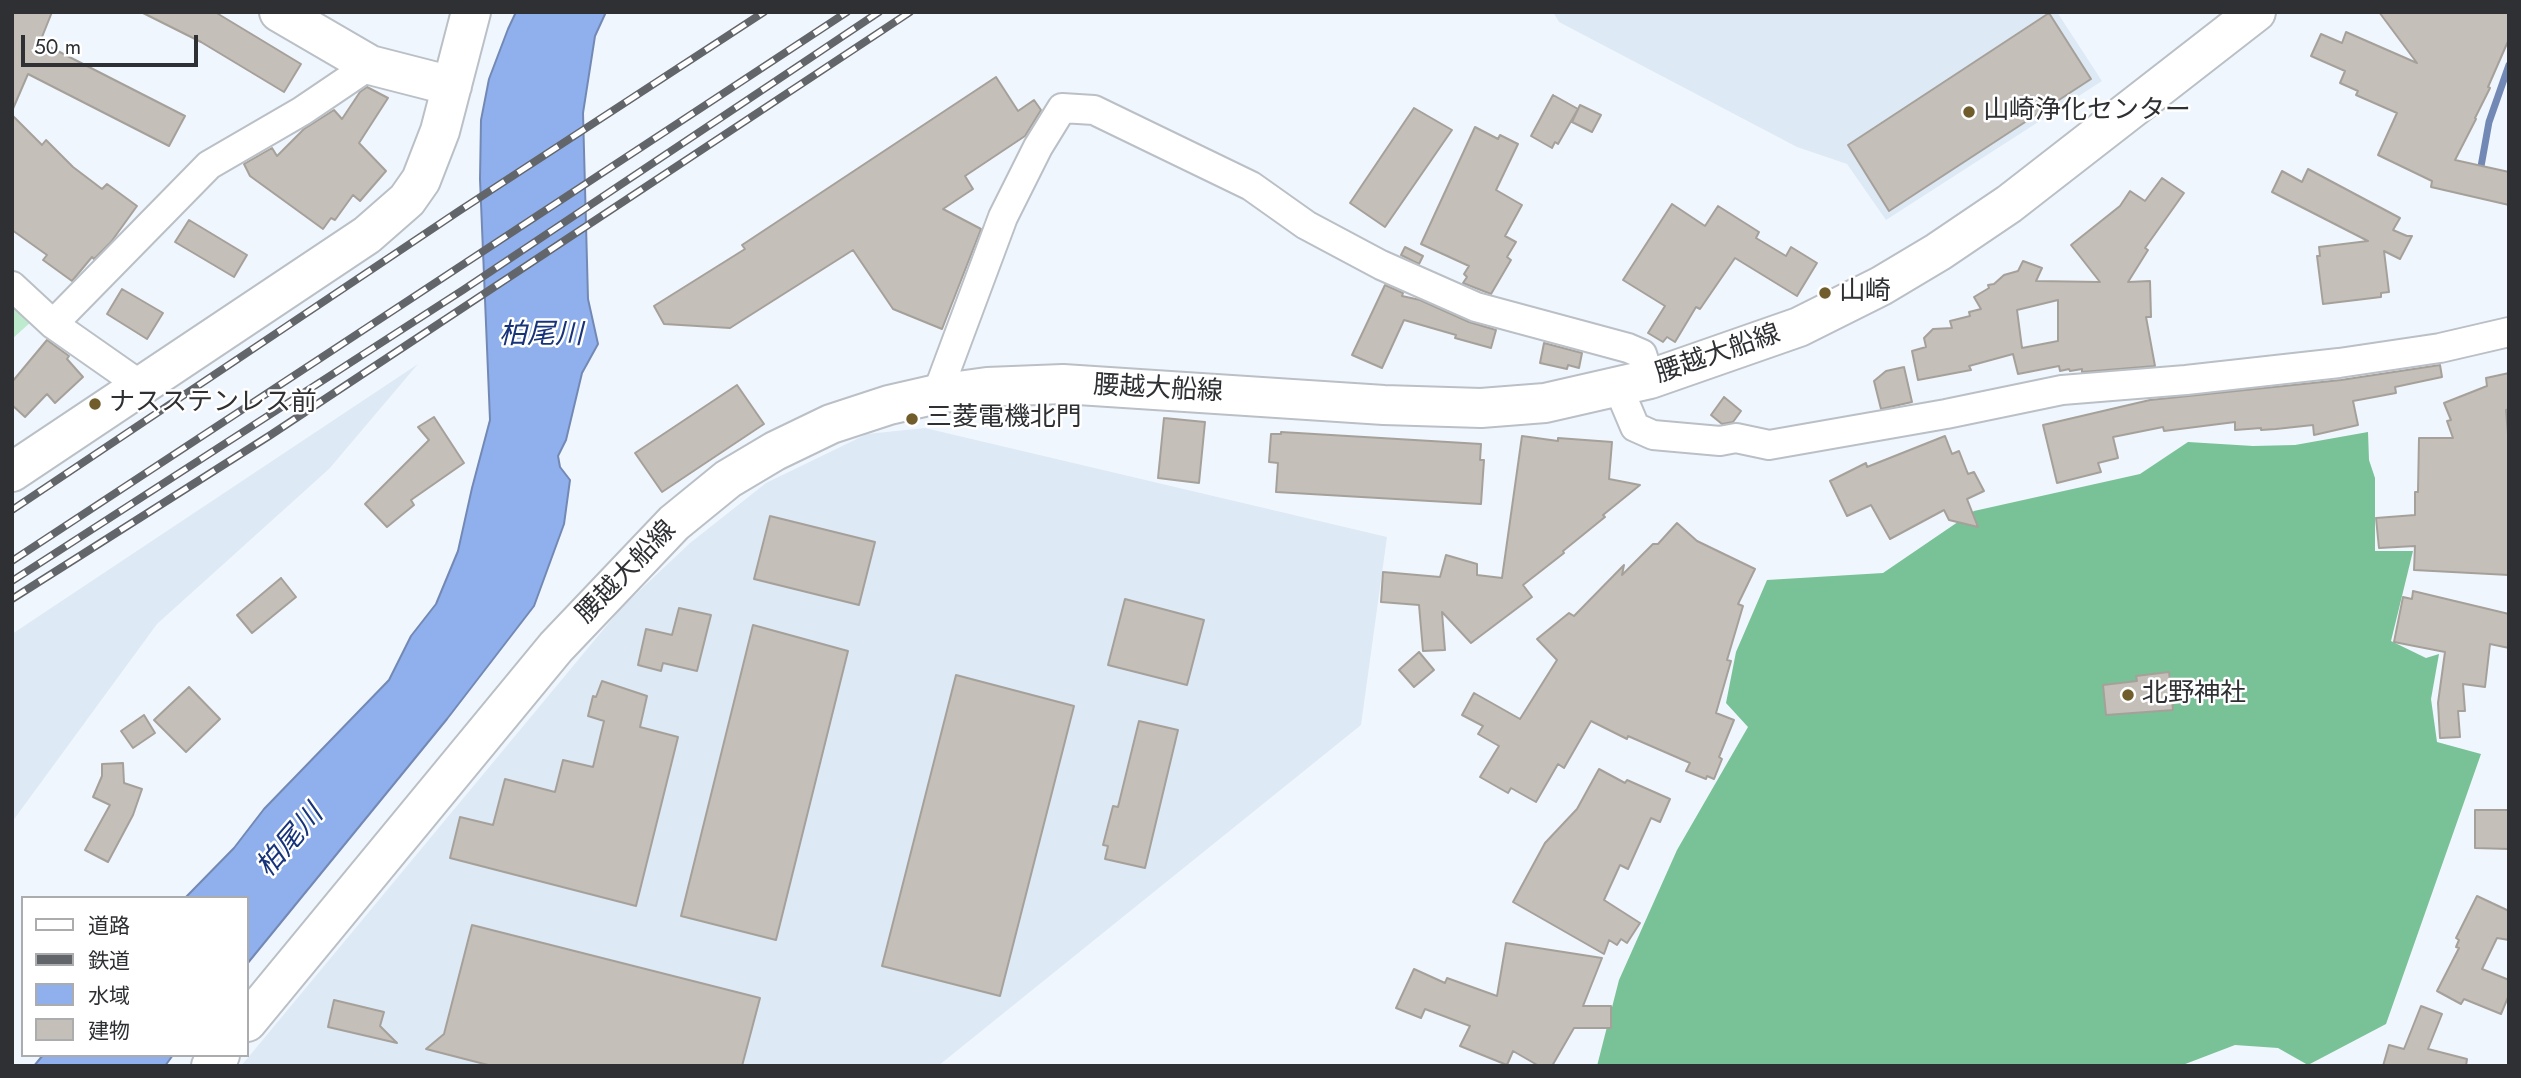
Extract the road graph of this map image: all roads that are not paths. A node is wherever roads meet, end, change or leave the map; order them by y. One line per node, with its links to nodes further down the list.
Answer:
1 (279, 12): 4 (main road)
2 (471, 12): 5 (main road)
3 (2234, 19): 9 (main road, 腰越大船線)
4 (370, 65): 5 (main road); 7 (street)
5 (452, 86): 10 (main road)
6 (12, 286): 7 (street)
7 (53, 324): 10 (street)
8 (2509, 332): 9 (street)
9 (1634, 383): 11 (main road, 腰越大船線); 11 (street)
10 (143, 387): 12 (main road)
11 (937, 394): 13 (main road, 腰越大船線)
12 (12, 472)
13 (248, 1022)

